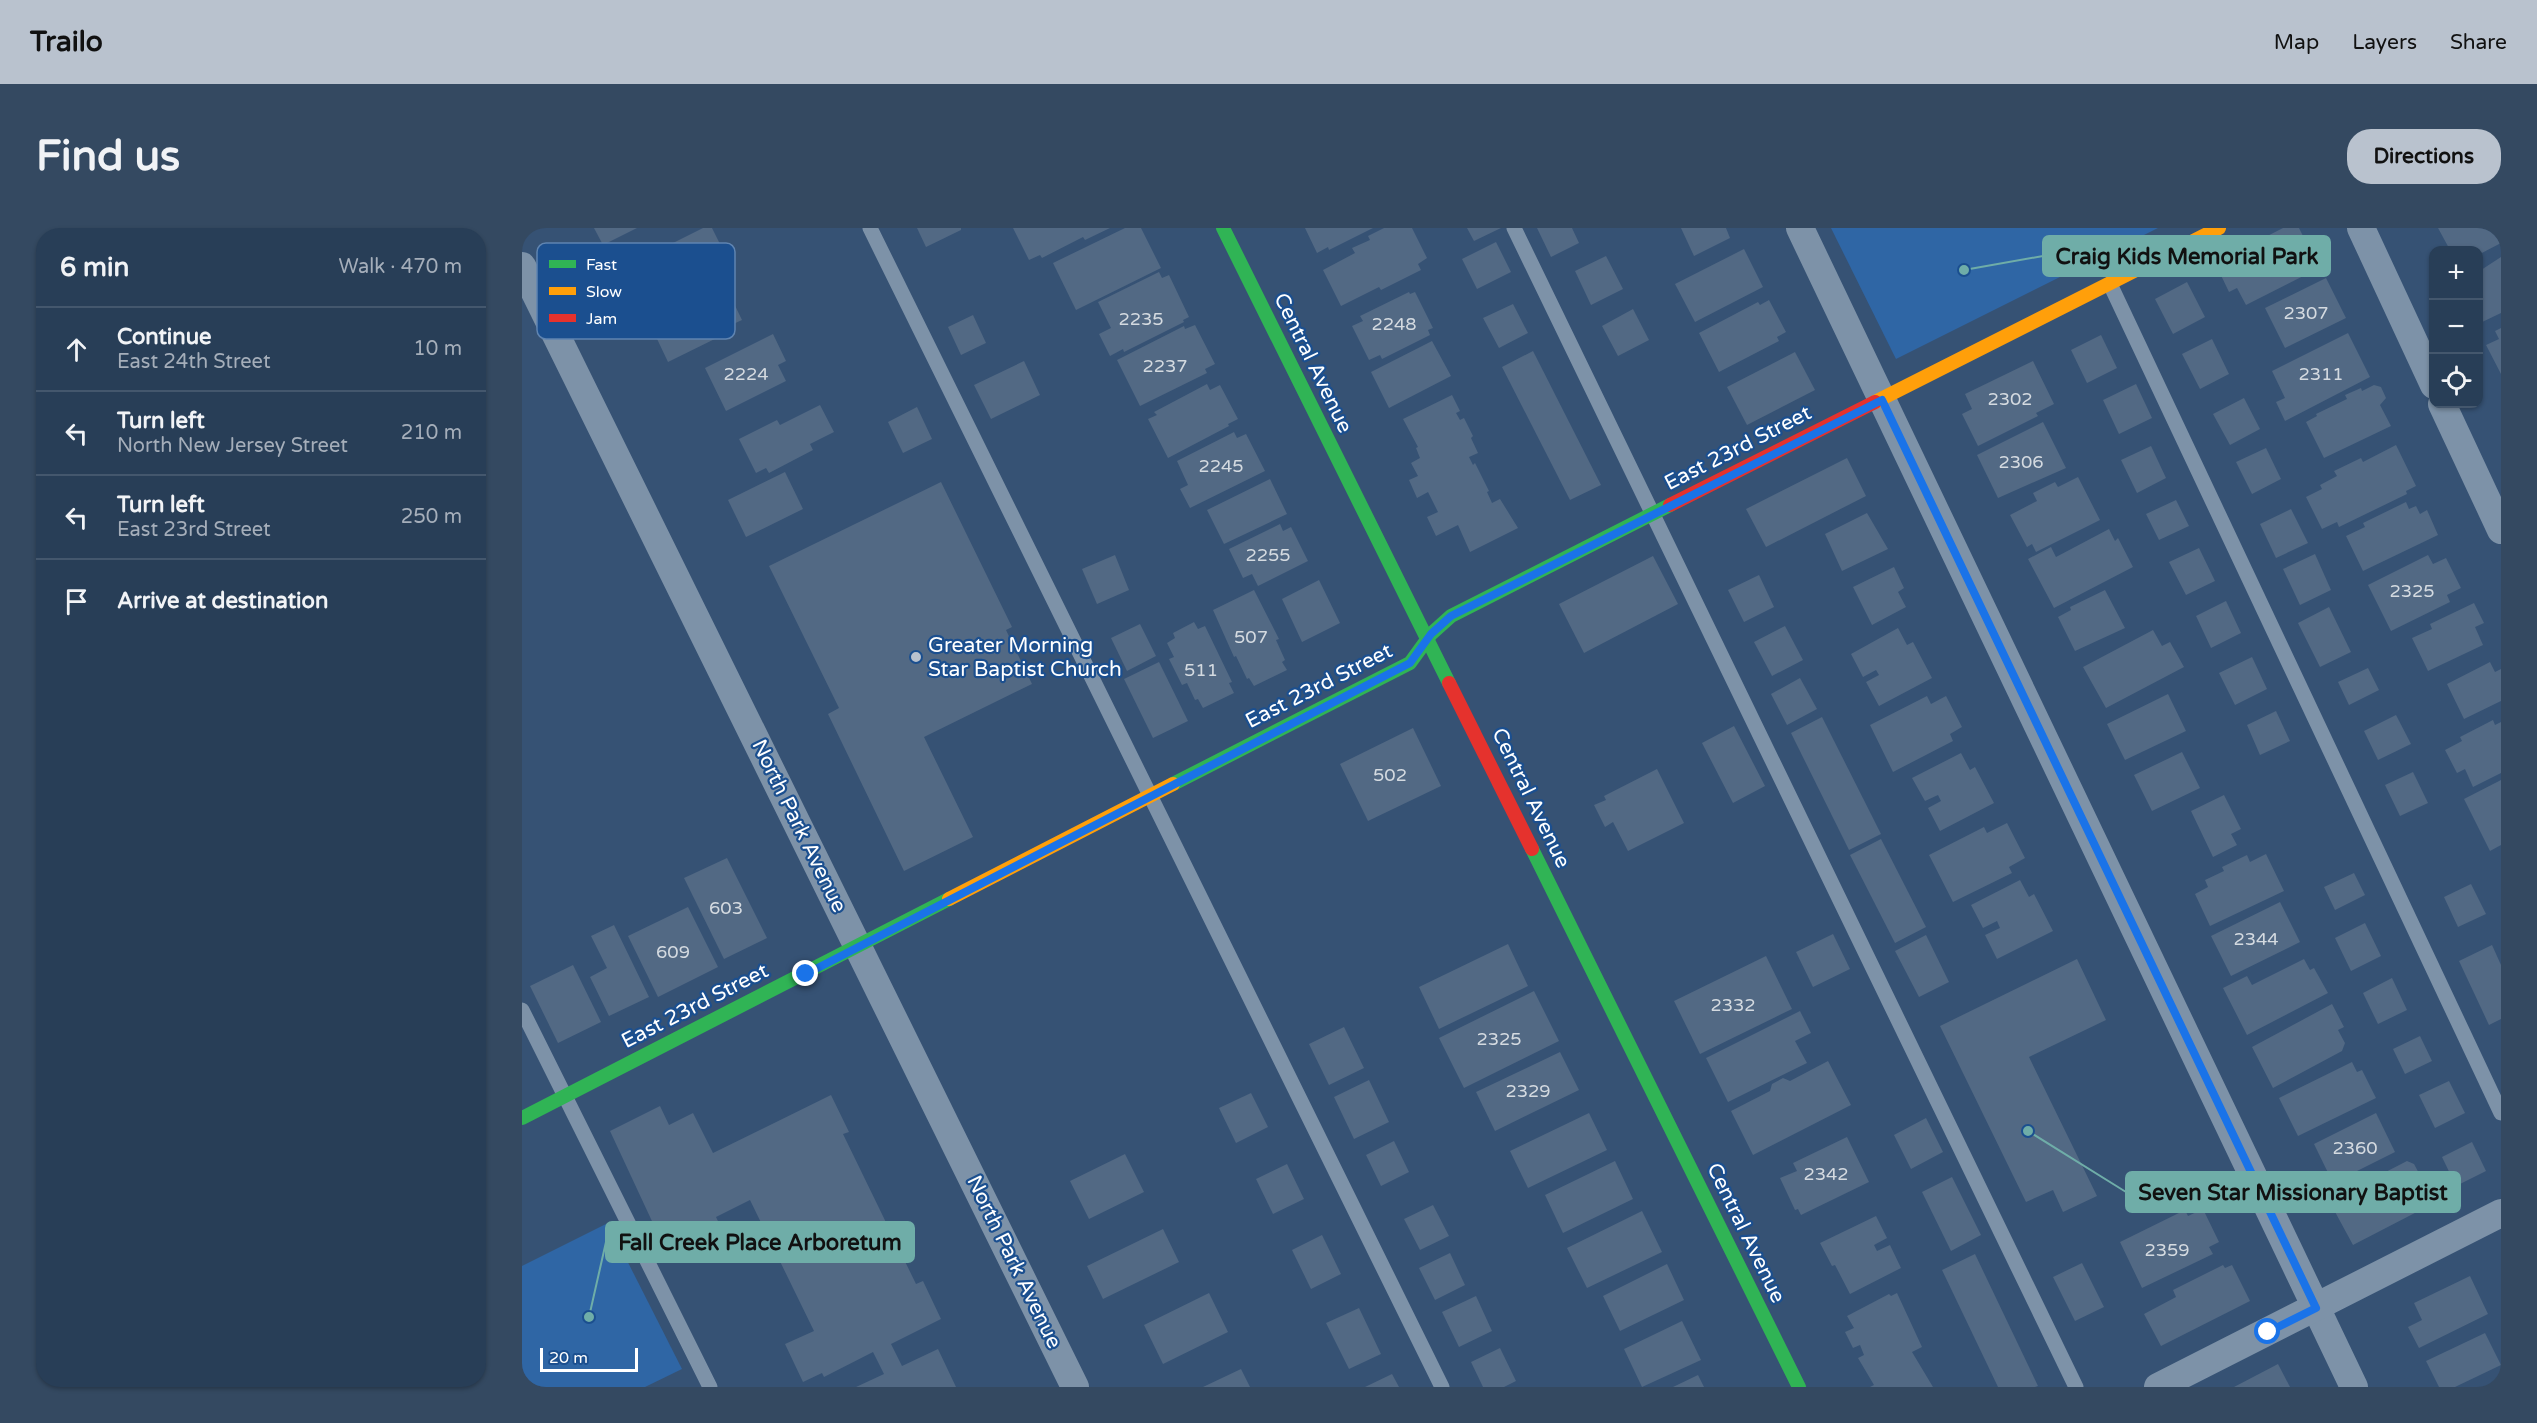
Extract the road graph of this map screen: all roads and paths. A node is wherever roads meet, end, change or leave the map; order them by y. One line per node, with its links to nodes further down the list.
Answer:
1 (870, 228): 17 (lane)
2 (1223, 228): 16 (street, Central Avenue)
3 (1514, 228): 14 (lane)
4 (1800, 228): 12 (street)
5 (2219, 228): 8 (street, East 23rd Street)
6 (2361, 228): 11 (street)
7 (522, 266): 9 (street, North Park Avenue)
8 (2110, 284): 12 (street, East 23rd Street); 21 (lane)
9 (537, 296)
10 (558, 339): 18 (street, North Park Avenue)
11 (2429, 376)
12 (1882, 400): 14 (street, East 23rd Street); 24 (street)
13 (2444, 408): 15 (street)
14 (1653, 515): 16 (street, East 23rd Street); 29 (lane)
15 (2501, 530)
16 (1428, 640): 17 (street, East 23rd Street); 28 (street, Central Avenue)
17 (1149, 796): 18 (street, East 23rd Street); 27 (lane)
18 (859, 946): 20 (street, East 23rd Street); 26 (street, North Park Avenue)
19 (522, 1010): 20 (lane)
20 (564, 1096): 22 (street, East 23rd Street); 25 (lane)
21 (2501, 1113)
22 (522, 1118)
23 (2501, 1213): 24 (street)
24 (2316, 1308): 30 (street); 31 (street)
25 (710, 1387)
26 (1075, 1387)
27 (1442, 1387)
28 (1799, 1387)
29 (2076, 1387)
30 (2158, 1387)
31 (2355, 1387)

